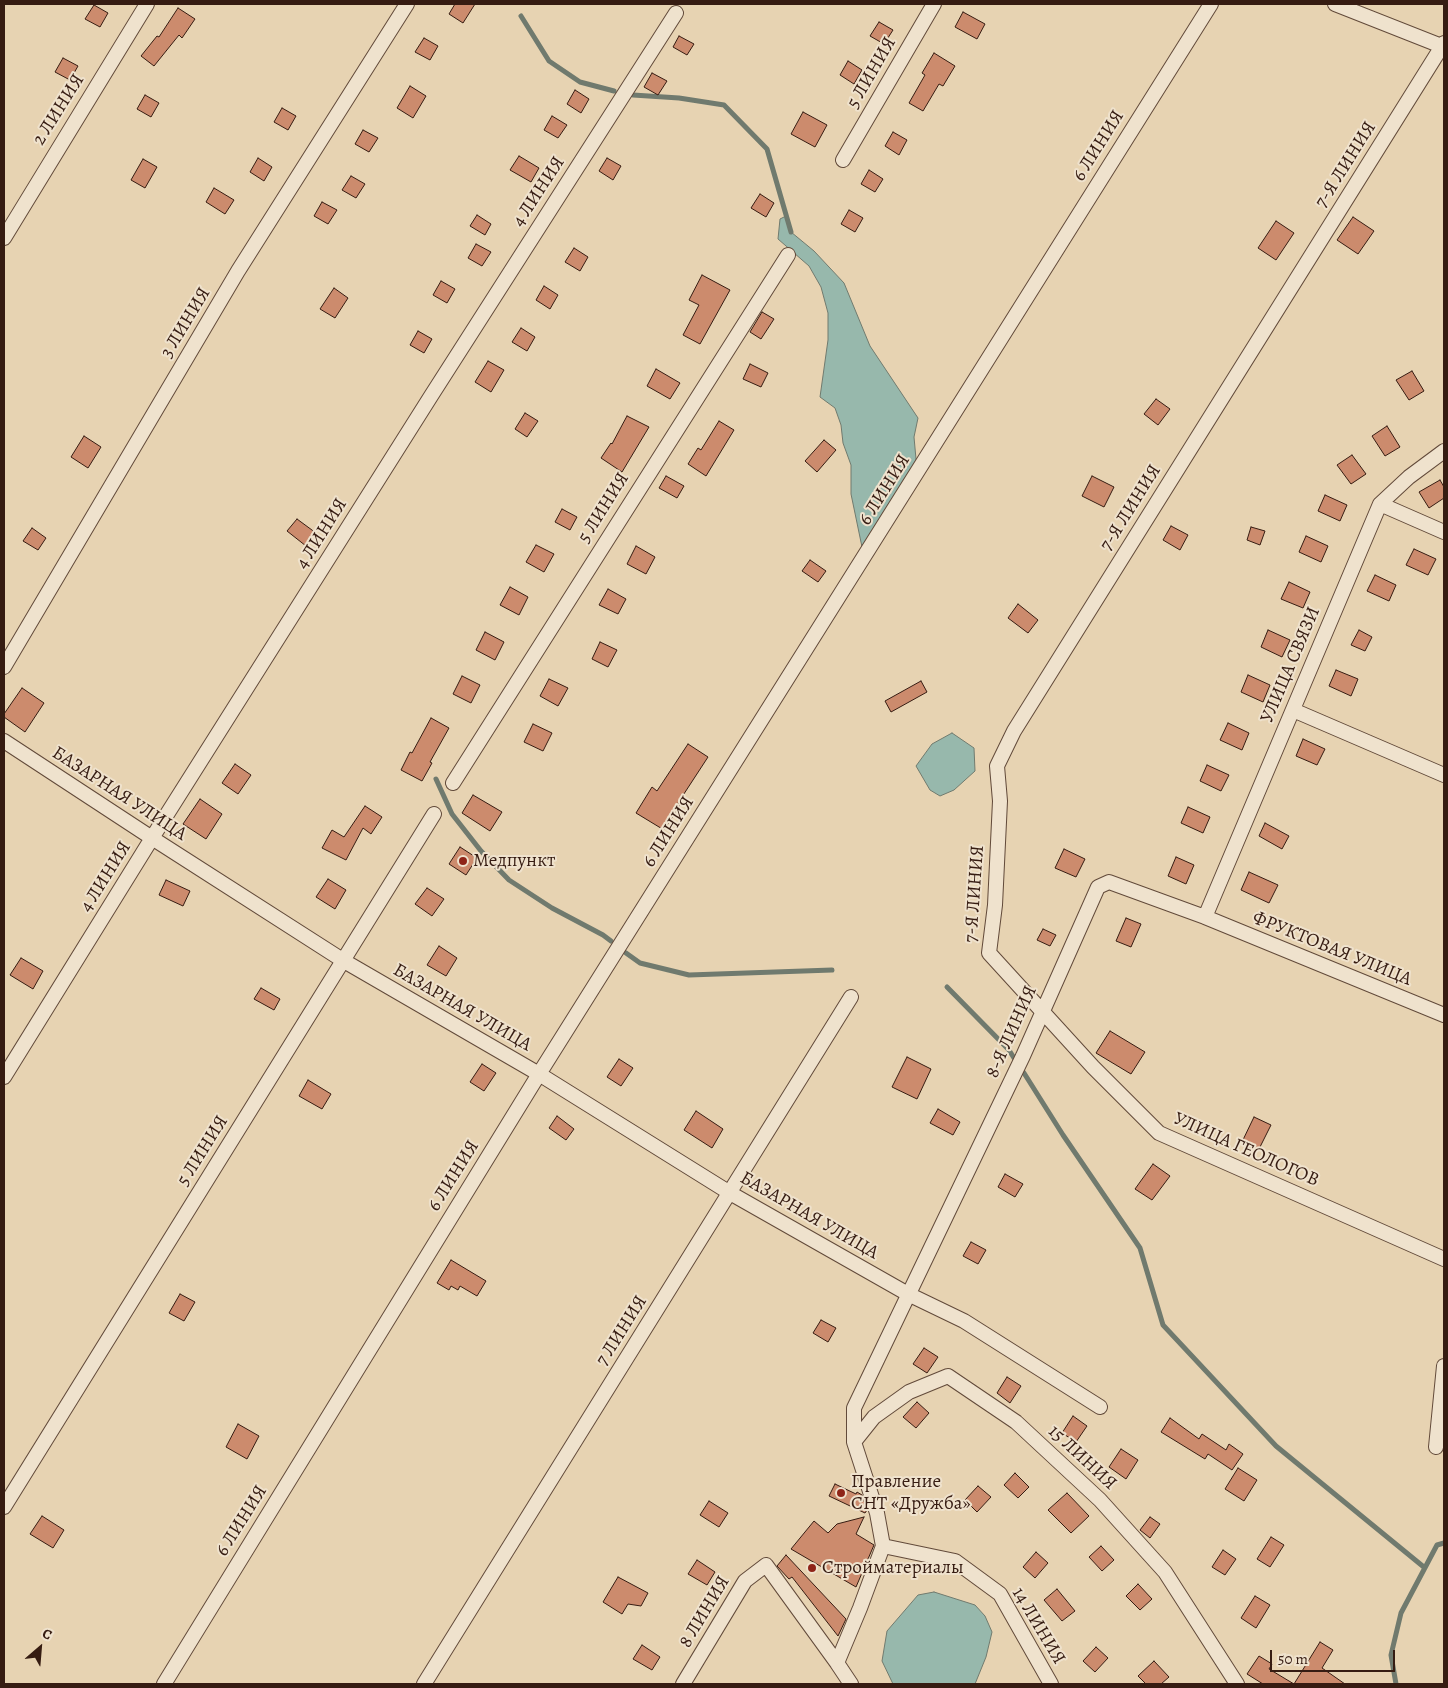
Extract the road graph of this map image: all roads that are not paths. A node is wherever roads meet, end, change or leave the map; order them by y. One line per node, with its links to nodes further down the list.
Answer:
1 (147, 4): 9 (street, 2 ЛИНИЯ)
2 (407, 4): 14 (street, 3 ЛИНИЯ)
3 (934, 4): 8 (street, 5 ЛИНИЯ)
4 (1210, 4): 26 (street, 6 ЛИНИЯ)
5 (1335, 4): 7 (street)
6 (676, 14): 20 (street, 4 ЛИНИЯ)
7 (1443, 45): 24 (street, 7-Я ЛИНИЯ)
8 (843, 160)
9 (4, 238)
10 (788, 255): 18 (street, 5 ЛИНИЯ)
11 (1444, 451): 12 (street, УЛИЦА СВЯЗИ)
12 (1380, 504): 13 (street); 15 (street, УЛИЦА СВЯЗИ)
13 (1444, 532)
14 (4, 667)
15 (1292, 710): 17 (street); 21 (street, УЛИЦА СВЯЗИ)
16 (4, 741): 20 (street, БАЗАРНАЯ УЛИЦА)
17 (1444, 775)
18 (453, 783)
19 (434, 814): 22 (street, 5 ЛИНИЯ)
20 (152, 838): 22 (street, БАЗАРНАЯ УЛИЦА); 27 (street, 4 ЛИНИЯ)
21 (1205, 917): 24 (street, 8-Я ЛИНИЯ); 25 (street, ФРУКТОВАЯ УЛИЦА)
22 (344, 960): 26 (street, БАЗАРНАЯ УЛИЦА); 35 (street, 5 ЛИНИЯ)
23 (852, 997): 28 (street, 7 ЛИНИЯ)
24 (1042, 1012): 29 (street, УЛИЦА ГЕОЛОГОВ); 30 (street, 8-Я ЛИНИЯ)
25 (1444, 1015)
26 (539, 1074): 28 (street, БАЗАРНАЯ УЛИЦА); 38 (street, 6 ЛИНИЯ)
27 (4, 1077)
28 (730, 1193): 30 (street, БАЗАРНАЯ УЛИЦА); 39 (street, 7 ЛИНИЯ)
29 (1444, 1259)
30 (908, 1294): 32 (street, БАЗАРНАЯ УЛИЦА); 33 (street, 8-Я ЛИНИЯ)
31 (1444, 1366): 34 (street)
32 (1100, 1407)
33 (854, 1442): 36 (street, 8-Я ЛИНИЯ); 43 (street, 15 ЛИНИЯ)
34 (1436, 1447)
35 (4, 1507)
36 (883, 1546): 37 (street); 42 (street, 14 ЛИНИЯ)
37 (837, 1663): 40 (street, 8 ЛИНИЯ); 41 (street)
38 (164, 1684)
39 (424, 1684)
40 (684, 1684)
41 (850, 1684)
42 (1051, 1684)
43 (1237, 1684)

